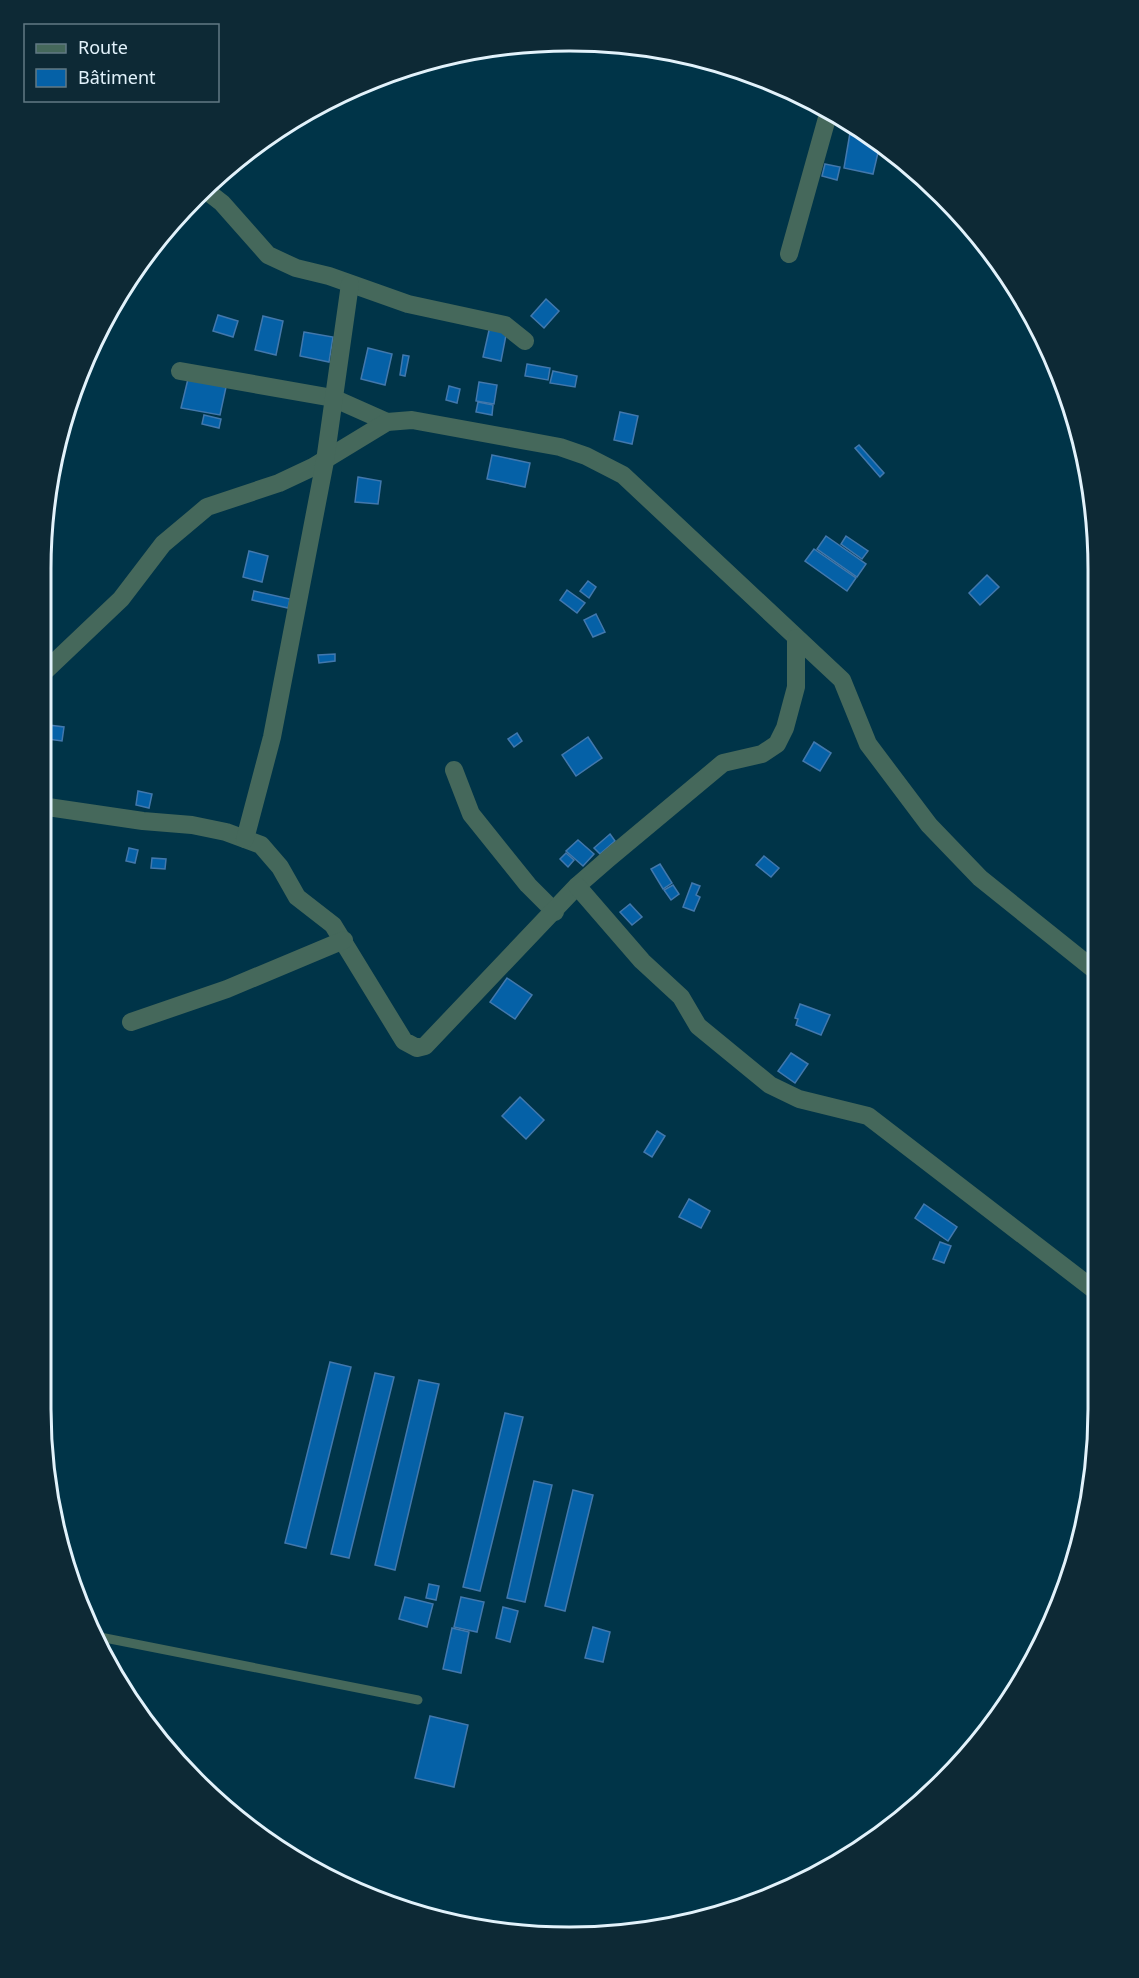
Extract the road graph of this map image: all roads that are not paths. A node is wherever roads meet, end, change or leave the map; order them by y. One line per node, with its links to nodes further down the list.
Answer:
1 (827, 119): 3 (street)
2 (212, 195): 4 (street)
3 (789, 254)
4 (350, 284): 5 (street); 7 (street)
5 (525, 341)
6 (180, 371): 7 (street)
7 (333, 398): 8 (street); 9 (street)
8 (387, 422): 9 (street); 10 (street)
9 (325, 461): 11 (street); 14 (street)
10 (796, 638): 15 (street); 18 (street)
11 (51, 666)
12 (454, 770): 16 (street)
13 (51, 808): 14 (street)
14 (245, 840): 17 (street)
15 (577, 886): 16 (street); 20 (street)
16 (555, 912): 17 (street)
17 (344, 940): 19 (street)
18 (1088, 965)
19 (131, 1022)
20 (1088, 1285)
21 (104, 1638): 22 (lane)
22 (418, 1700)

